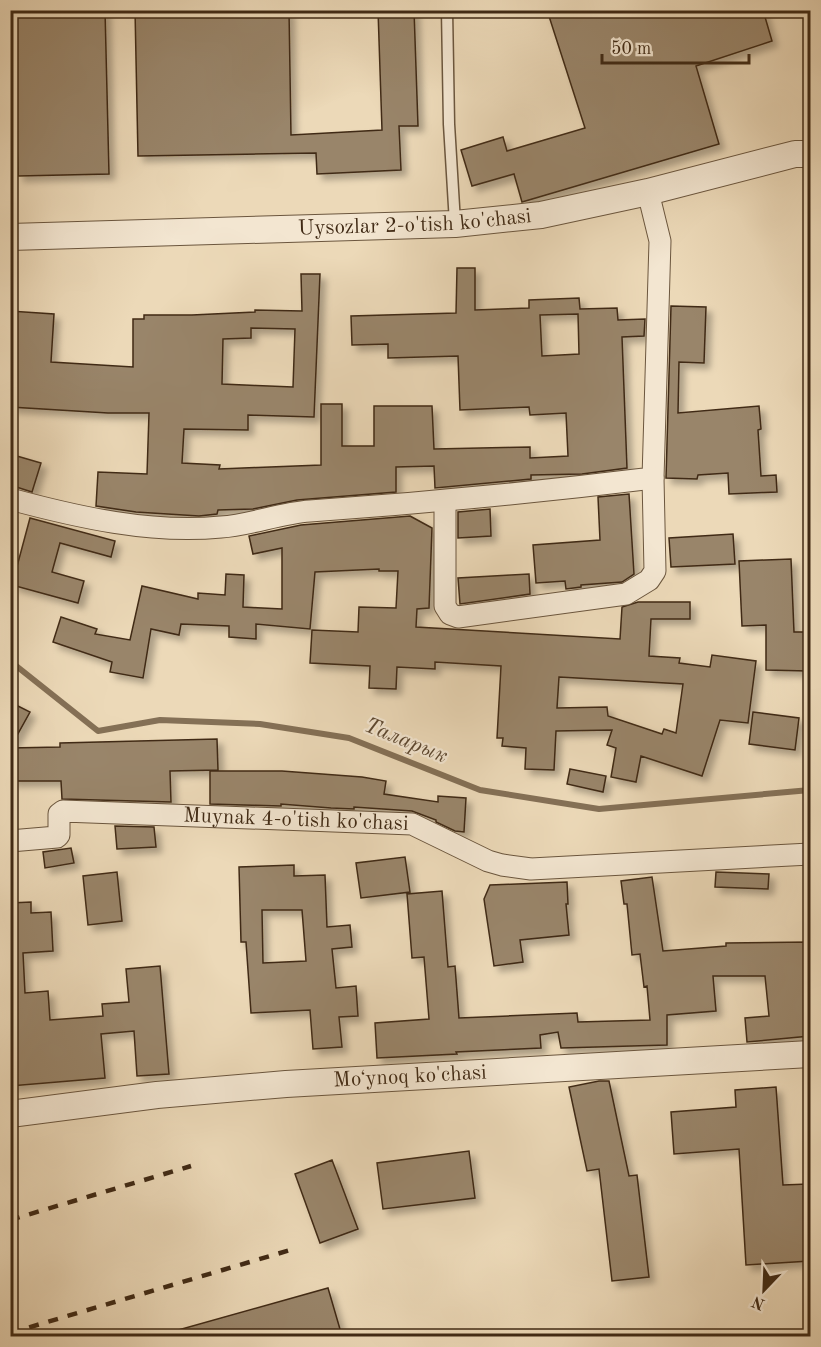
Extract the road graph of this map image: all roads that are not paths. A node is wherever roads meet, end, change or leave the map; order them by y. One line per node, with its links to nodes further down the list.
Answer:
1 (447, 10): 4 (lane)
2 (810, 154): 3 (street, Uysozlar 2-o'tish ko'chasi)
3 (648, 192): 4 (street, Uysozlar 2-o'tish ko'chasi); 6 (street)
4 (455, 224): 5 (street, Uysozlar 2-o'tish ko'chasi)
5 (10, 237)
6 (653, 478): 8 (street); 8 (street)
7 (10, 499): 8 (street)
8 (445, 501)
9 (10, 841): 10 (street, Muynak 4-o'tish ko'chasi)
10 (810, 854)
11 (810, 1054): 12 (street, Moʻynoq ko'chasi)
12 (10, 1114)

